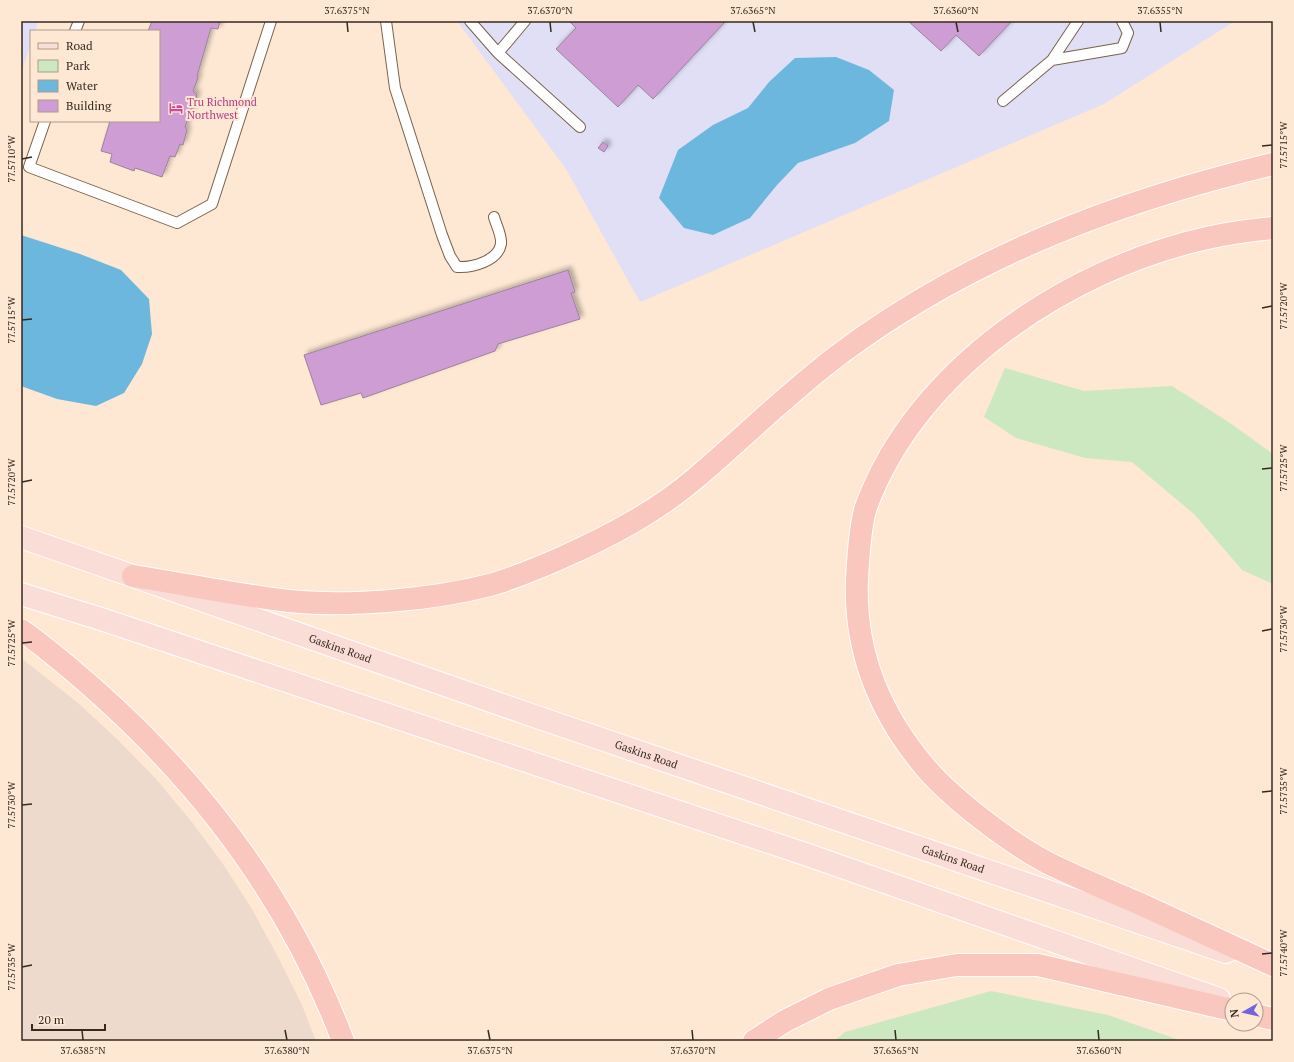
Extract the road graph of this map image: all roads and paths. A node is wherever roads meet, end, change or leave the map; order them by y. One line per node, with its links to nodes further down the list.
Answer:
1 (271, 21): 10 (lane)
2 (386, 21): 13 (lane)
3 (470, 21): 7 (lane)
4 (525, 21): 7 (lane)
5 (1078, 21): 8 (lane)
6 (1122, 21): 8 (lane)
7 (498, 53): 11 (lane)
8 (1052, 60): 9 (lane)
9 (1003, 101)
10 (45, 122)
11 (580, 127)
12 (1273, 164): 16 (highway)
13 (494, 217)
14 (1273, 228): 19 (highway)
15 (21, 537): 16 (main road, Gaskins Road)
16 (133, 576): 20 (main road, Gaskins Road)
17 (21, 594): 21 (main road)
18 (21, 630): 23 (highway)
19 (1273, 964)
20 (1273, 968)
21 (1224, 1001)
22 (1224, 1008): 24 (highway)
23 (343, 1041)
24 (754, 1041)

